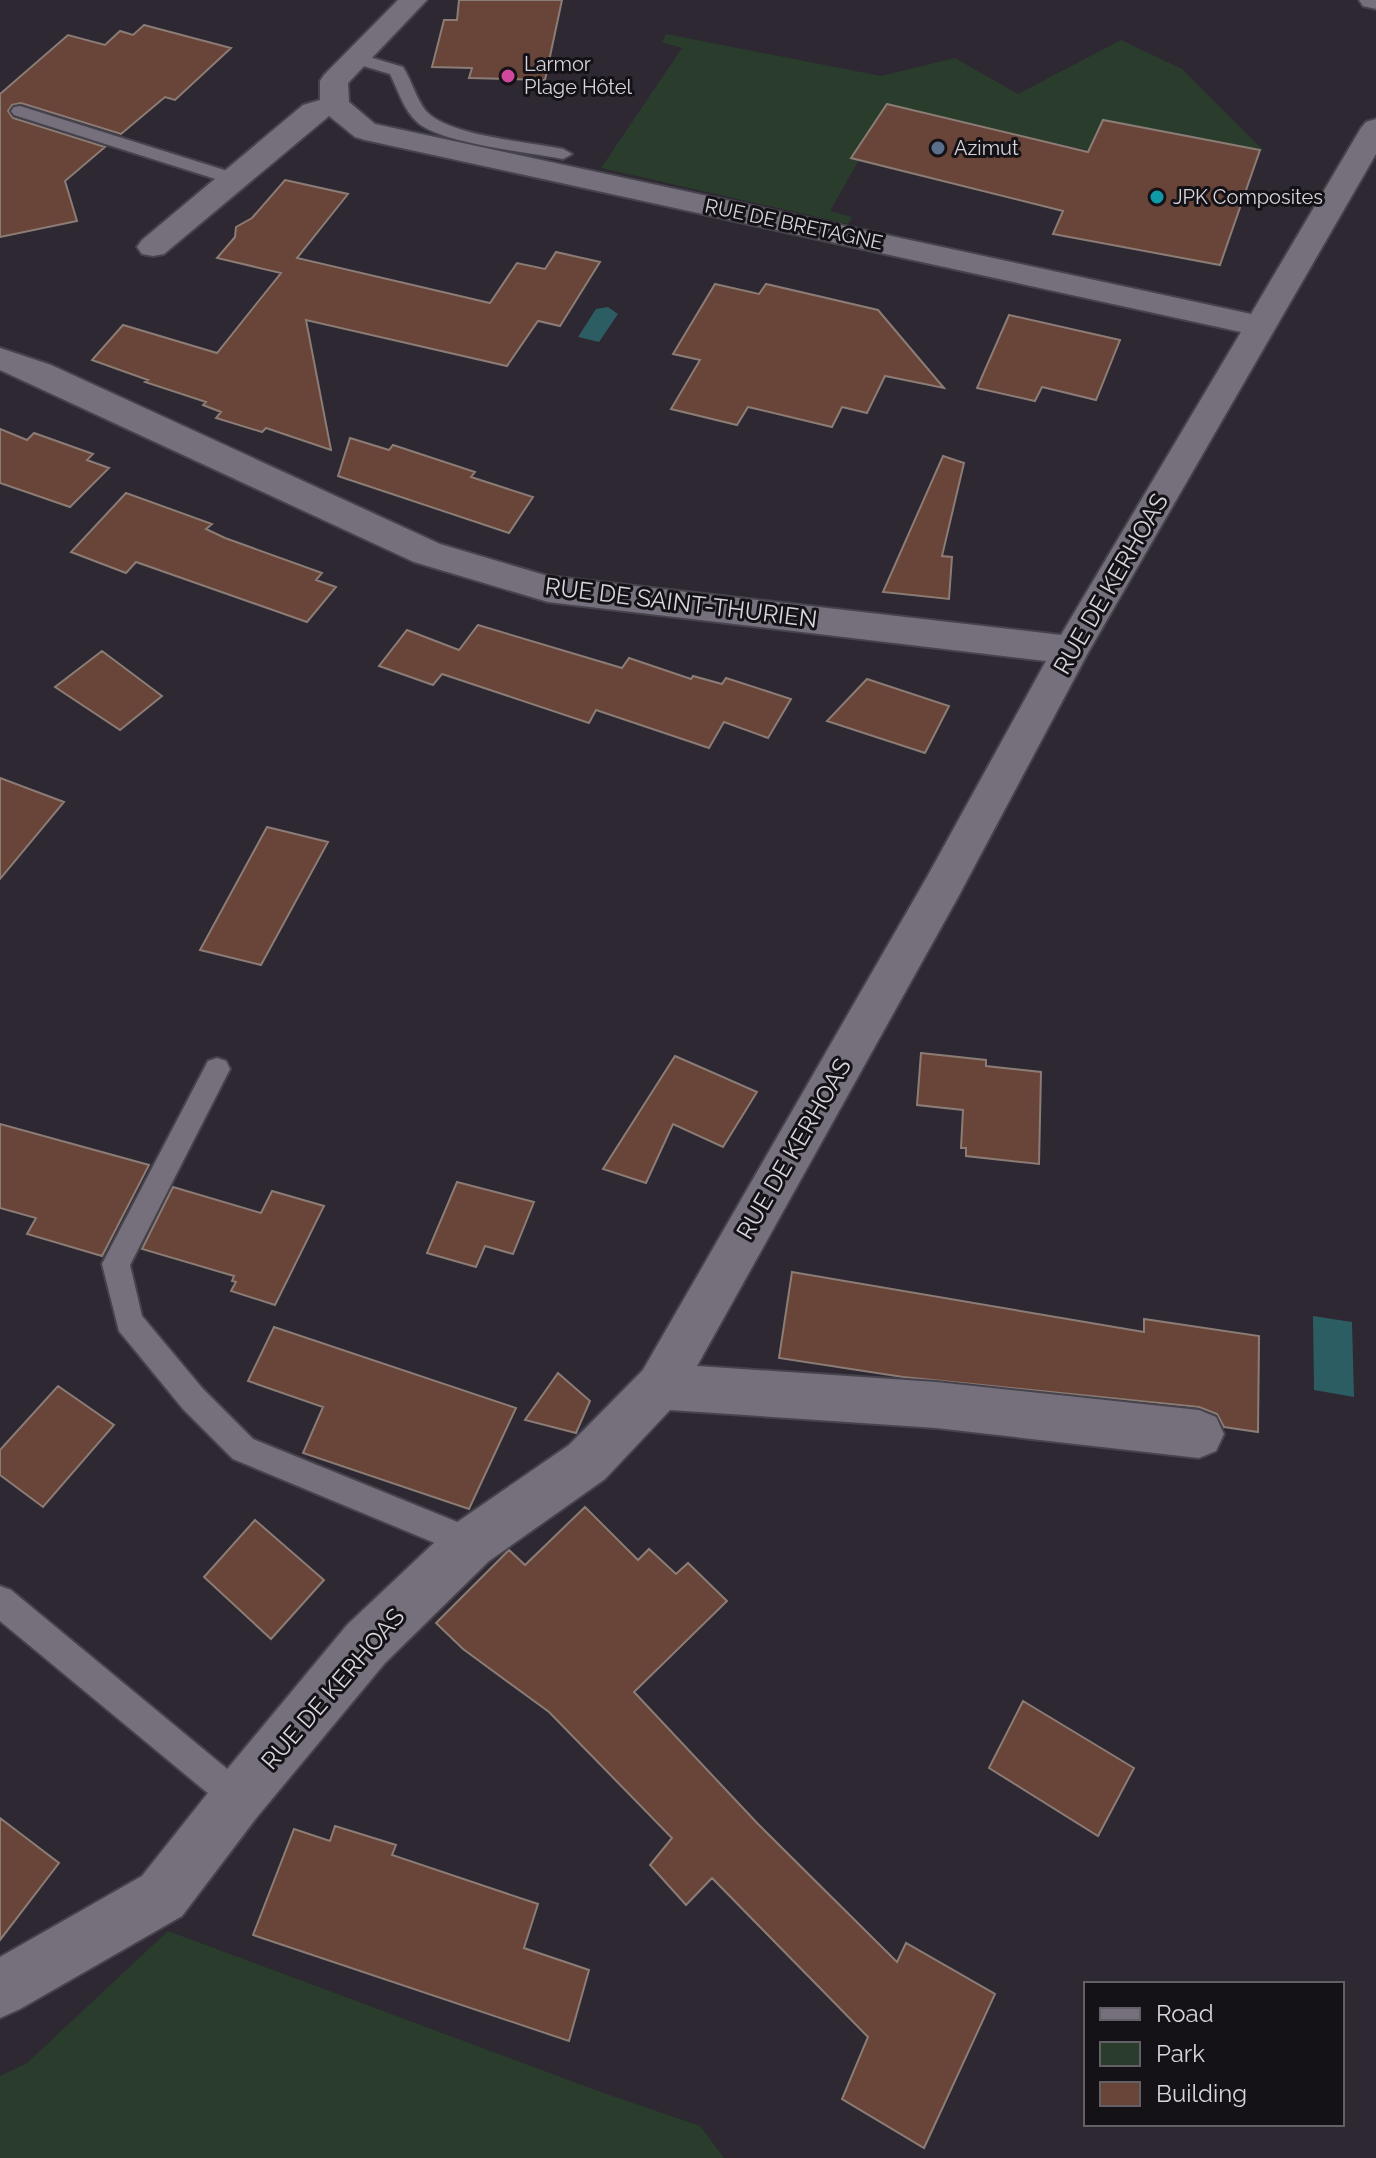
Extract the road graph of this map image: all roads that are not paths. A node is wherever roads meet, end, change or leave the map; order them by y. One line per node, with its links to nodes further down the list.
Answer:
1 (413, 0): 2 (street)
2 (356, 58): 3 (street); 6 (lane)
3 (334, 105): 7 (street); 9 (street, RUE DE BRETAGNE)
4 (20, 111): 7 (lane)
5 (1376, 128): 9 (street, RUE DE KERHOAS)
6 (563, 154)
7 (231, 178): 8 (street)
8 (153, 247)
9 (1262, 326): 11 (street, RUE DE KERHOAS)
10 (0, 358): 11 (street, RUE DE SAINT-THURIEN)
11 (1071, 650): 13 (street, RUE DE KERHOAS)
12 (217, 1069): 15 (lane)
13 (660, 1386): 14 (street); 15 (street, RUE DE KERHOAS)
14 (1199, 1434)
15 (471, 1543): 17 (street, RUE DE KERHOAS)
16 (0, 1601): 17 (lane)
17 (238, 1798): 18 (street, RUE DE KERHOAS)
18 (0, 1989)

